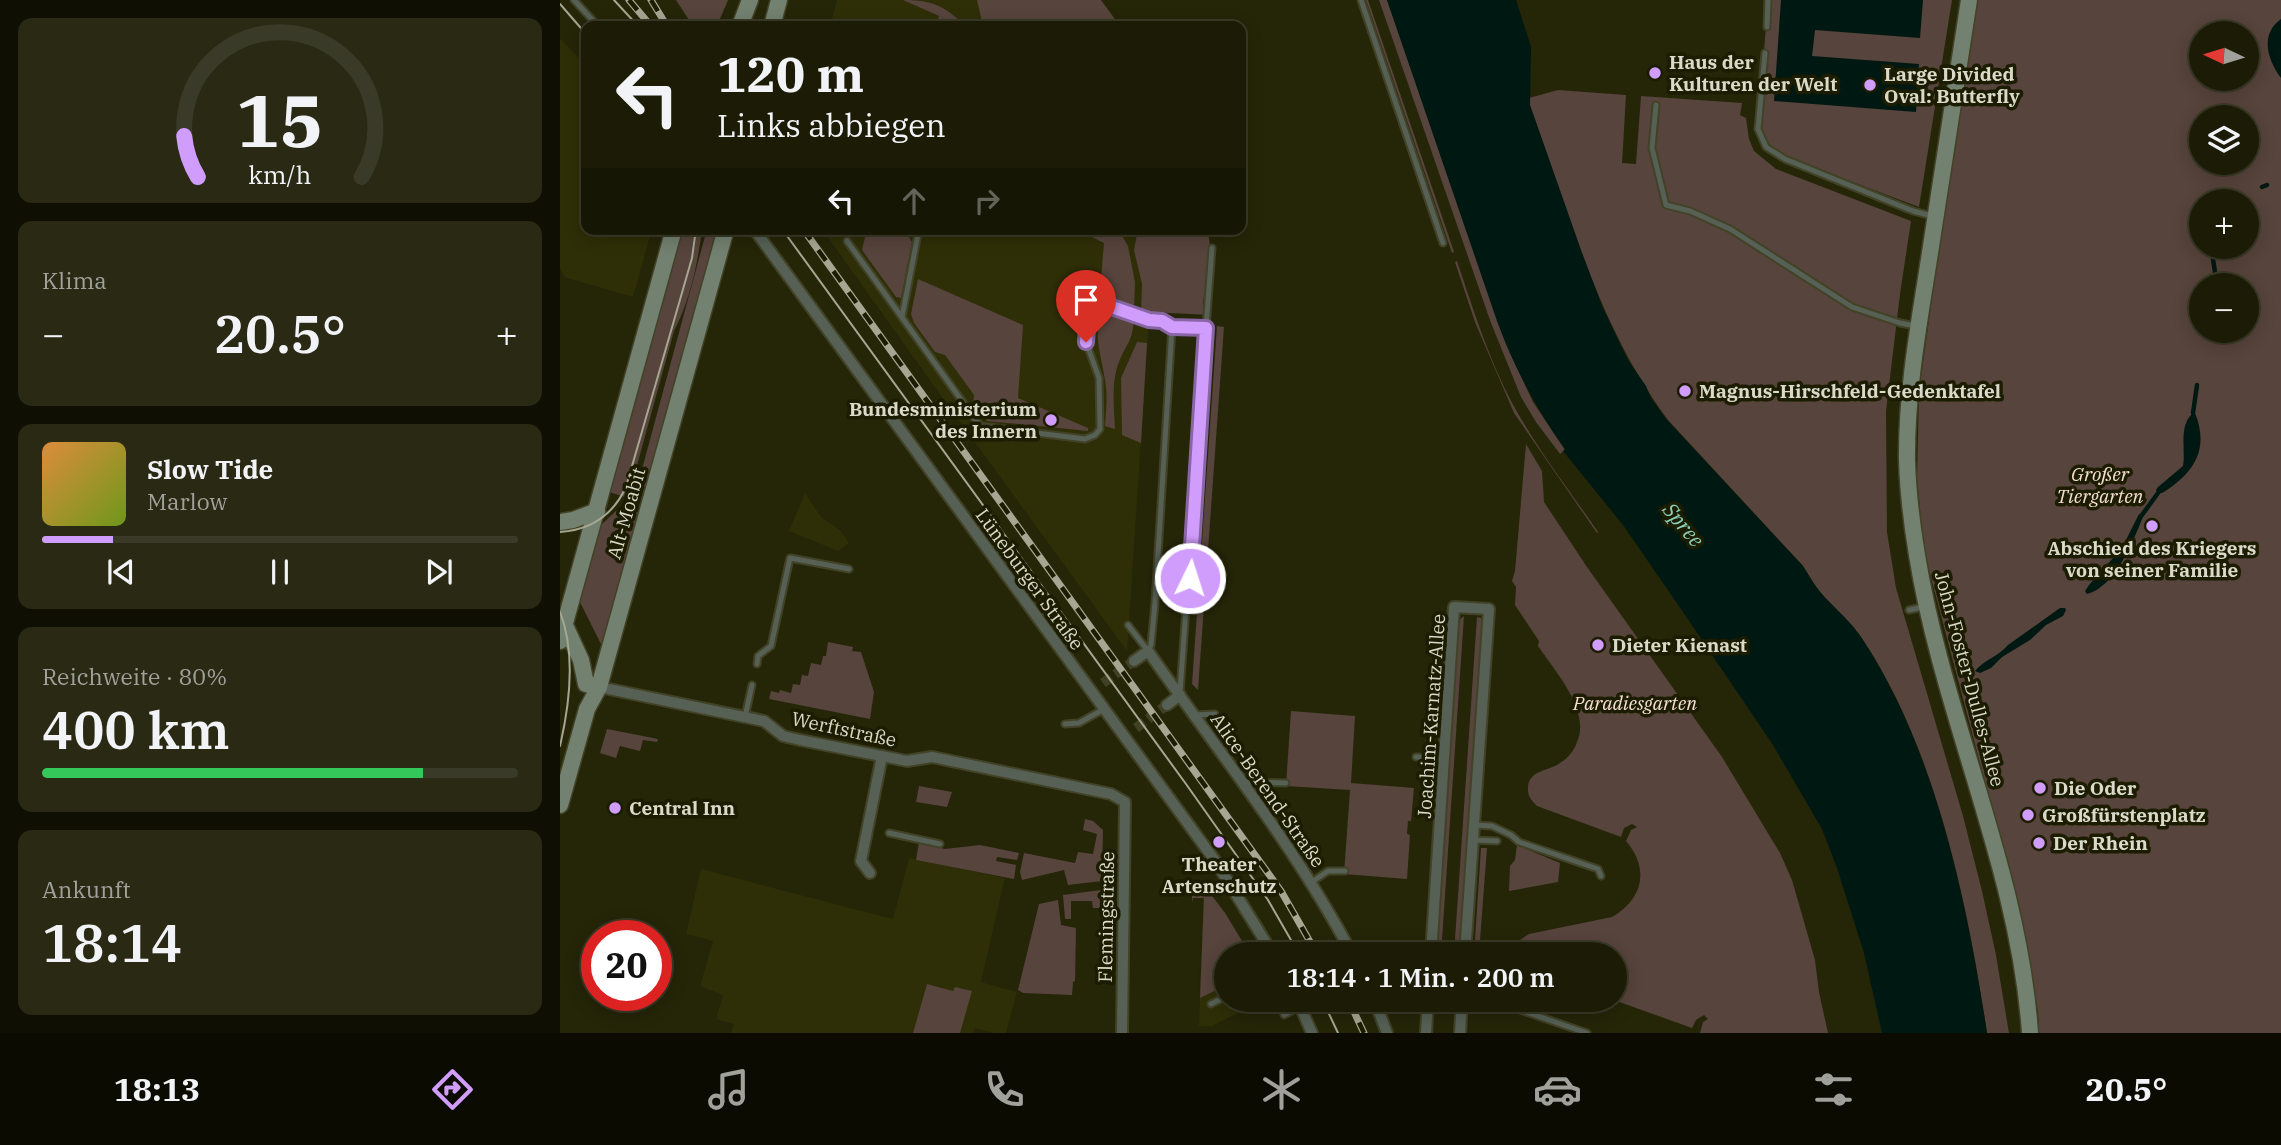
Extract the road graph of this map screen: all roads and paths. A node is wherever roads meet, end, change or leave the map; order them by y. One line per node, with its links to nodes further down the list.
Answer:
1 (574, 0): 7 (lane)
2 (750, 0): 8 (street)
3 (779, 0): 9 (street)
4 (1362, 0): 19 (lane)
5 (1768, 0): 10 (lane)
6 (1969, 0): 13 (street, John-Foster-Dulles-Allee)
7 (593, 21)
8 (742, 21)
9 (773, 21)
10 (1767, 27)
11 (1765, 53): 13 (lane)
12 (1656, 105): 22 (lane)
13 (1936, 217): 22 (street, John-Foster-Dulles-Allee)
14 (672, 235): 25 (street, Alt-Moabit)
15 (724, 235): 37 (street, Alt-Moabit)
16 (758, 235): 40 (street, Lüneburger Straße)
17 (918, 235): 21 (lane)
18 (847, 242): 21 (lane)
19 (1443, 243)
20 (1212, 248): 24 (lane)
21 (902, 317): 23 (lane)
22 (1919, 326): 28 (street, John-Foster-Dulles-Allee)
23 (1172, 327): 24 (lane); 33 (lane)
24 (1206, 328): 38 (lane)
25 (597, 511): 26 (street); 30 (street, Alt-Moabit)
26 (560, 522)
27 (849, 569): 35 (lane)
28 (1926, 607): 29 (lane); 80 (street, John-Foster-Dulles-Allee)
29 (1909, 610)
30 (562, 620): 32 (street, Alt-Moabit); 37 (street)
31 (1128, 625): 33 (lane)
32 (560, 641)
33 (1148, 651): 34 (street); 38 (street, Alice-Berend-Straße)
34 (1134, 661)
35 (757, 664)
36 (752, 685): 43 (lane)
37 (592, 686): 43 (street, Werftstraße); 51 (street, Alt-Moabit)
38 (1180, 695): 39 (street); 42 (street, Alice-Berend-Straße)
39 (1167, 705)
40 (1104, 709): 44 (lane); 61 (street, Lüneburger Straße)
41 (1215, 714): 42 (lane)
42 (1194, 715): 48 (street, Alice-Berend-Straße)
43 (745, 717): 45 (street, Werftstraße)
44 (1065, 723)
45 (882, 756): 50 (street, Werftstraße); 58 (street)
46 (1416, 757): 47 (lane)
47 (1444, 759): 52 (street, Joachim-Karnatz-Allee); 63 (street, Joachim-Karnatz-Allee)
48 (1244, 782): 49 (lane); 60 (street, Alice-Berend-Straße)
49 (1286, 783)
50 (1125, 802): 74 (street, Flemingstraße)
51 (560, 805)
52 (1474, 825): 54 (street, Joachim-Karnatz-Allee); 59 (lane)
53 (889, 833): 56 (lane)
54 (1473, 840): 55 (lane); 64 (street, Joachim-Karnatz-Allee)
55 (1497, 841)
56 (940, 844)
57 (1345, 871): 60 (lane)
58 (870, 873)
59 (1601, 876)
60 (1312, 882): 62 (street, Alice-Berend-Straße)
61 (1266, 942)
62 (1345, 942)
63 (1432, 942)
64 (1466, 942)
65 (1214, 1002): 66 (lane)
66 (1211, 1004)
67 (1288, 1012): 73 (lane)
68 (1303, 1012): 75 (street)
69 (1379, 1012): 76 (street)
70 (1427, 1012): 77 (street)
71 (1462, 1012): 78 (street)
72 (1526, 1012): 79 (lane)
73 (1284, 1015)
74 (1122, 1033)
75 (1312, 1033)
76 (1387, 1033)
77 (1426, 1033)
78 (1460, 1033)
79 (1587, 1033)
80 (2030, 1033)

